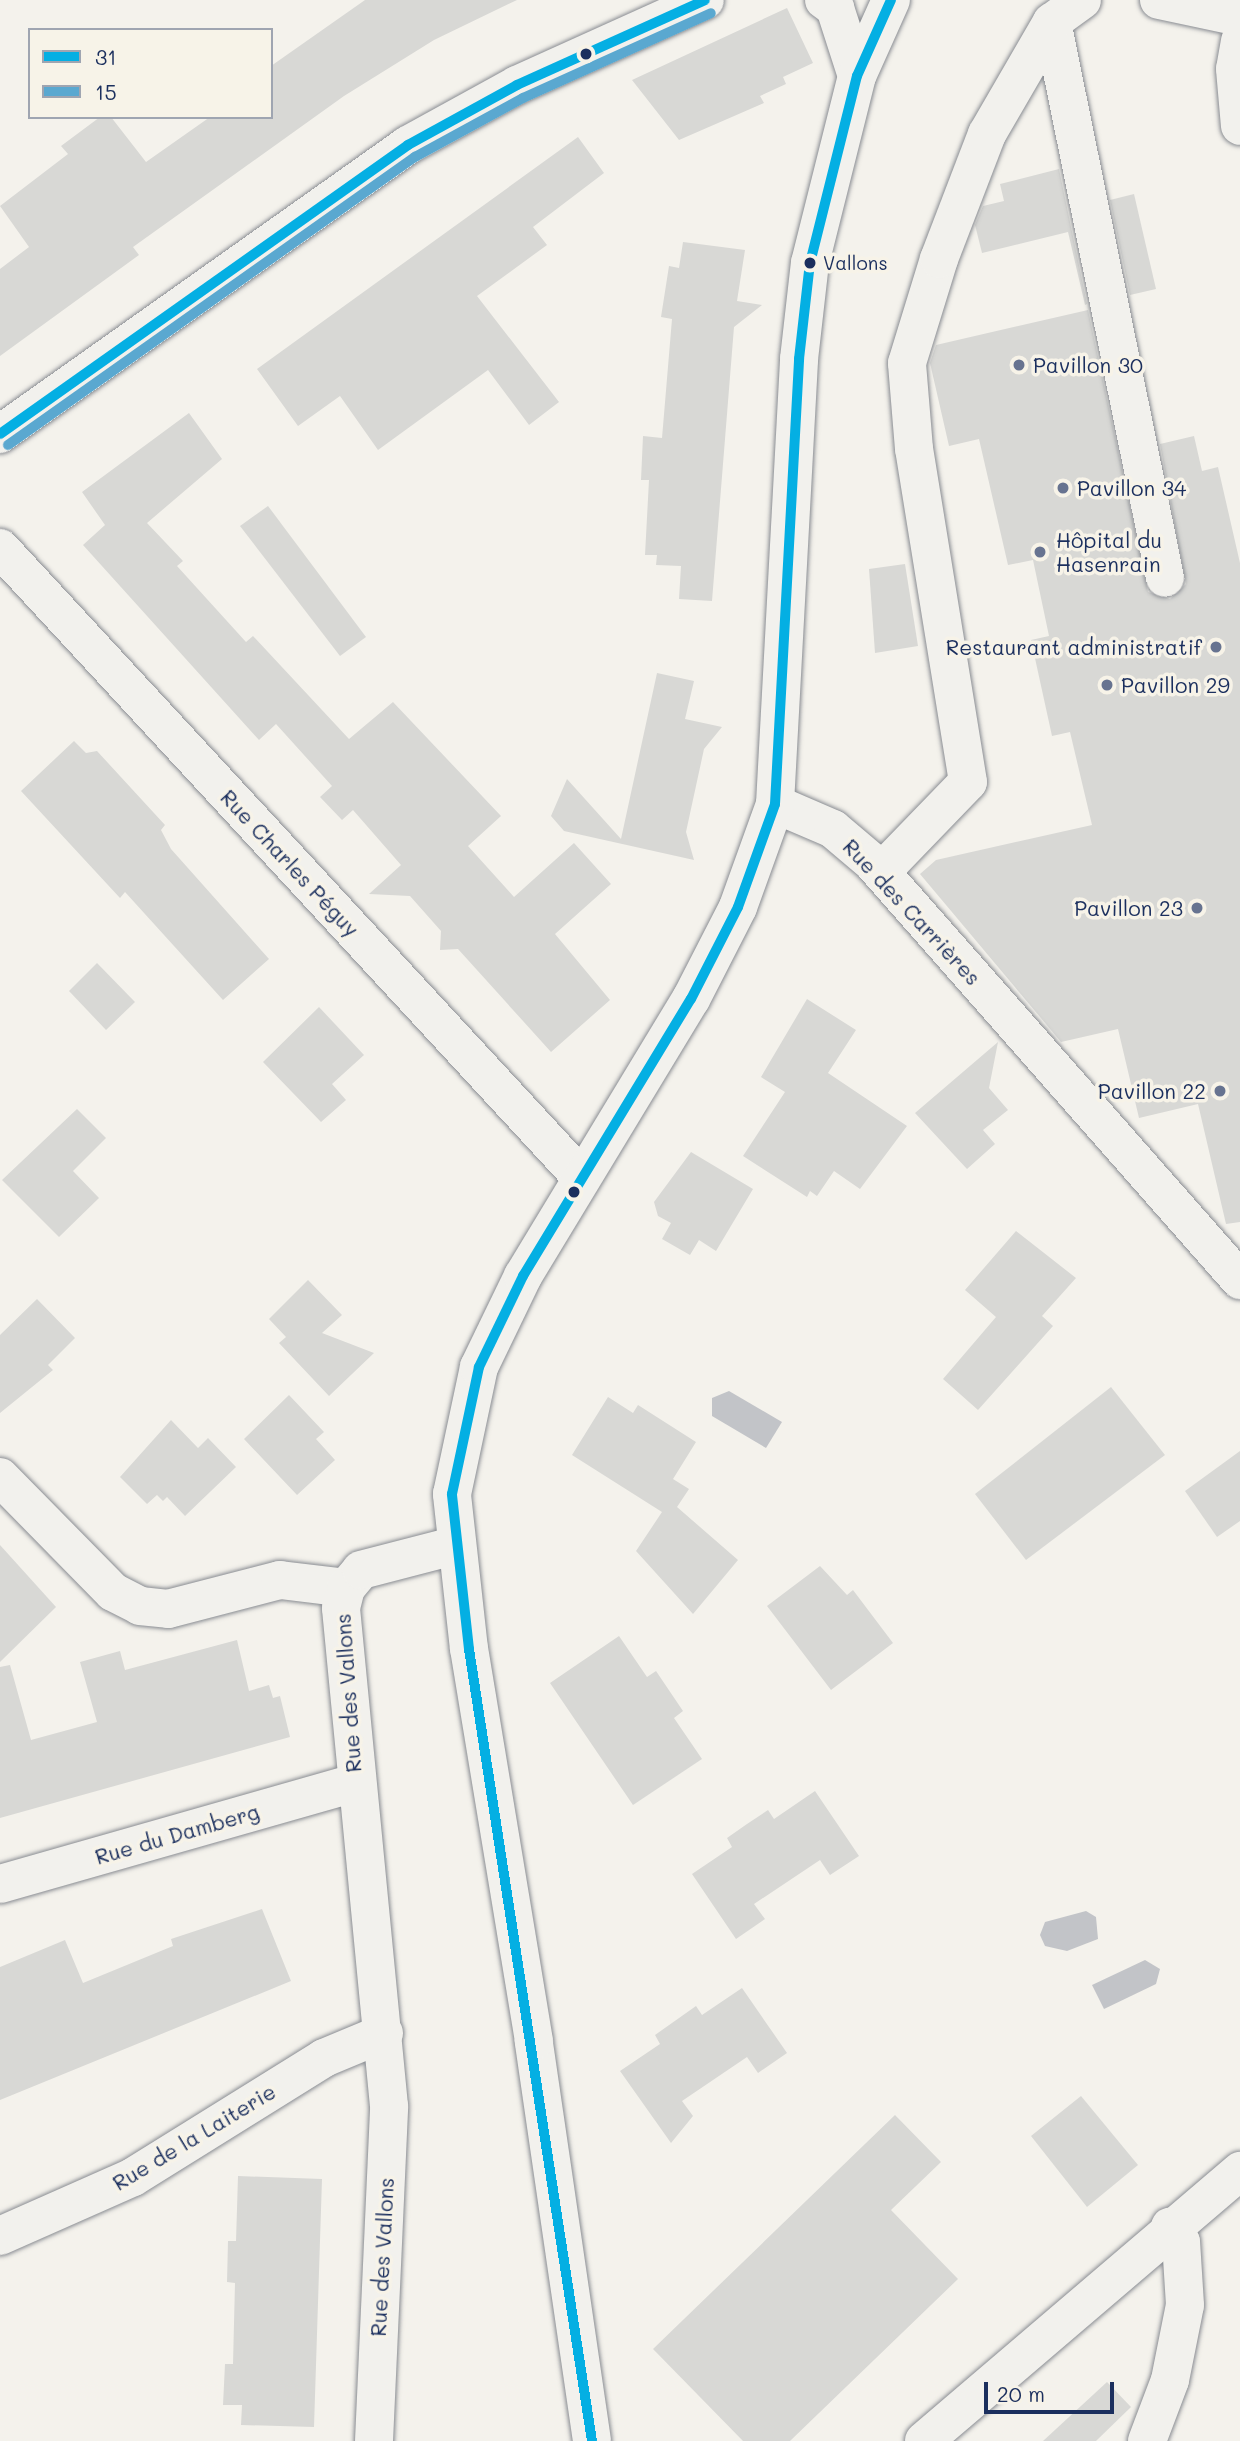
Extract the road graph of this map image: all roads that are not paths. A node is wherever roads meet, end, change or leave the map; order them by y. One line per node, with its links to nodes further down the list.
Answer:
1 (705, 0): 10 (street)
2 (824, 0): 8 (street)
3 (891, 0): 8 (street)
4 (1159, 0): 6 (street)
5 (1067, 11): 12 (street); 14 (street)
6 (1240, 17)
7 (1240, 41): 9 (street)
8 (857, 76): 13 (street)
9 (1240, 126)
10 (0, 434)
11 (0, 548): 15 (street, Rue Charles Péguy)
12 (1165, 578)
13 (775, 804): 14 (street, Rue des Carrières); 15 (street)
14 (881, 872): 16 (street, Rue des Carrières)
15 (582, 1177): 18 (street)
16 (1240, 1279)
17 (0, 1477): 19 (street)
18 (454, 1546): 19 (street, Rue des Vallons); 27 (street)
19 (346, 1588): 20 (street, Rue des Vallons)
20 (354, 1783): 21 (street, Rue du Damberg); 22 (street, Rue des Vallons)
21 (0, 1884)
22 (384, 2034): 25 (street, Rue de la Laiterie); 26 (street, Rue des Vallons)
23 (1240, 2171): 24 (street)
24 (1170, 2226): 28 (street); 29 (street)
25 (0, 2236)
26 (374, 2441)
27 (592, 2441)
28 (924, 2441)
29 (1147, 2441)

